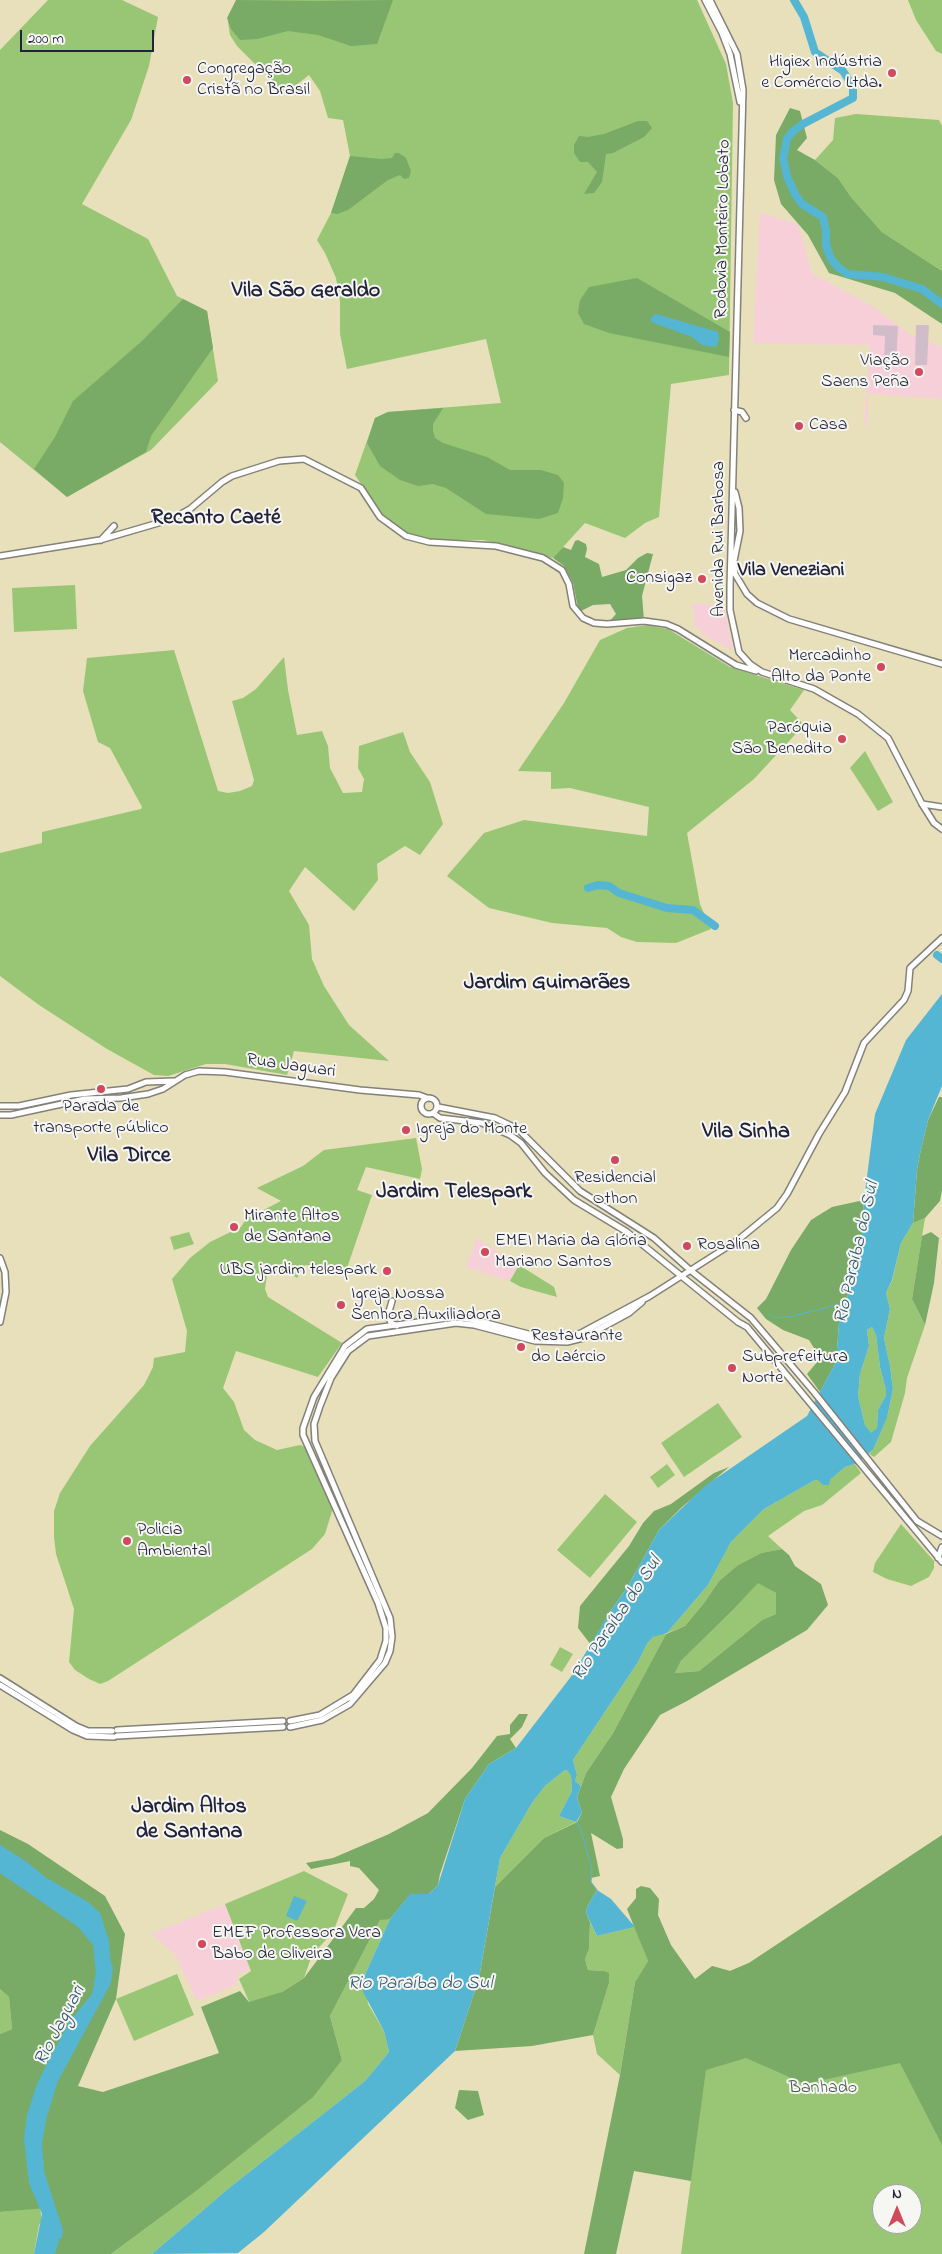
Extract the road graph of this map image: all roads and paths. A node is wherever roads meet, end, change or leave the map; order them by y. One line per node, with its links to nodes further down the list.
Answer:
1 (705, 0): 3 (street, Rodovia Monteiro Lobato)
2 (710, 0): 3 (street, Rodovia Monteiro Lobato)
3 (741, 105): 4 (street, Rodovia Monteiro Lobato)
4 (734, 355): 5 (street, Avenida Rui Barbosa)
5 (734, 410): 6 (street); 7 (street, Avenida Rui Barbosa)
6 (746, 418)
7 (733, 486): 11 (street); 12 (street, Avenida Rui Barbosa)
8 (114, 526): 9 (street)
9 (100, 540): 10 (street); 14 (street)
10 (0, 556)
11 (742, 586): 12 (street); 15 (street)
12 (730, 587): 13 (street, Avenida Rui Barbosa)
13 (739, 652): 14 (street); 16 (street)
14 (728, 660): 16 (street)
15 (942, 664)
16 (762, 672): 17 (street)
17 (922, 804): 18 (street); 19 (street)
18 (942, 807)
19 (942, 829)
20 (942, 938): 38 (street)
21 (175, 1081): 22 (street, Rua Jaguari); 24 (street, Rua Jaguari); 25 (street, Rua Jaguari)
22 (146, 1082): 23 (street, Rua Jaguari); 24 (street)
23 (132, 1087): 26 (street); 29 (street, Rua Jaguari)
24 (148, 1094): 26 (street, Rua Jaguari)
25 (406, 1095): 27 (street, Rua Jaguari); 28 (street, Rua Jaguari)
26 (136, 1097): 32 (street, Rua Jaguari)
27 (426, 1098): 28 (street); 30 (street)
28 (421, 1103): 31 (street)
29 (0, 1106)
30 (438, 1107): 31 (street); 33 (street)
31 (433, 1114): 34 (street)
32 (0, 1115)
33 (543, 1154): 34 (street); 35 (street)
34 (535, 1160): 36 (street)
35 (554, 1166): 36 (street); 38 (street)
36 (545, 1173): 39 (street)
37 (0, 1258): 42 (street)
38 (690, 1270): 39 (street); 48 (street)
39 (682, 1275): 40 (street); 50 (street)
40 (650, 1296): 43 (street); 45 (street)
41 (392, 1301): 43 (street)
42 (0, 1322)
43 (397, 1326): 44 (street)
44 (305, 1423): 45 (street); 47 (street)
45 (314, 1424): 46 (street)
46 (315, 1440): 47 (street); 53 (street)
47 (306, 1443): 53 (street)
48 (942, 1536)
49 (942, 1547): 50 (street)
50 (940, 1560)
51 (0, 1678): 54 (street)
52 (0, 1684): 54 (street)
53 (290, 1724): 54 (street)
54 (115, 1734)

